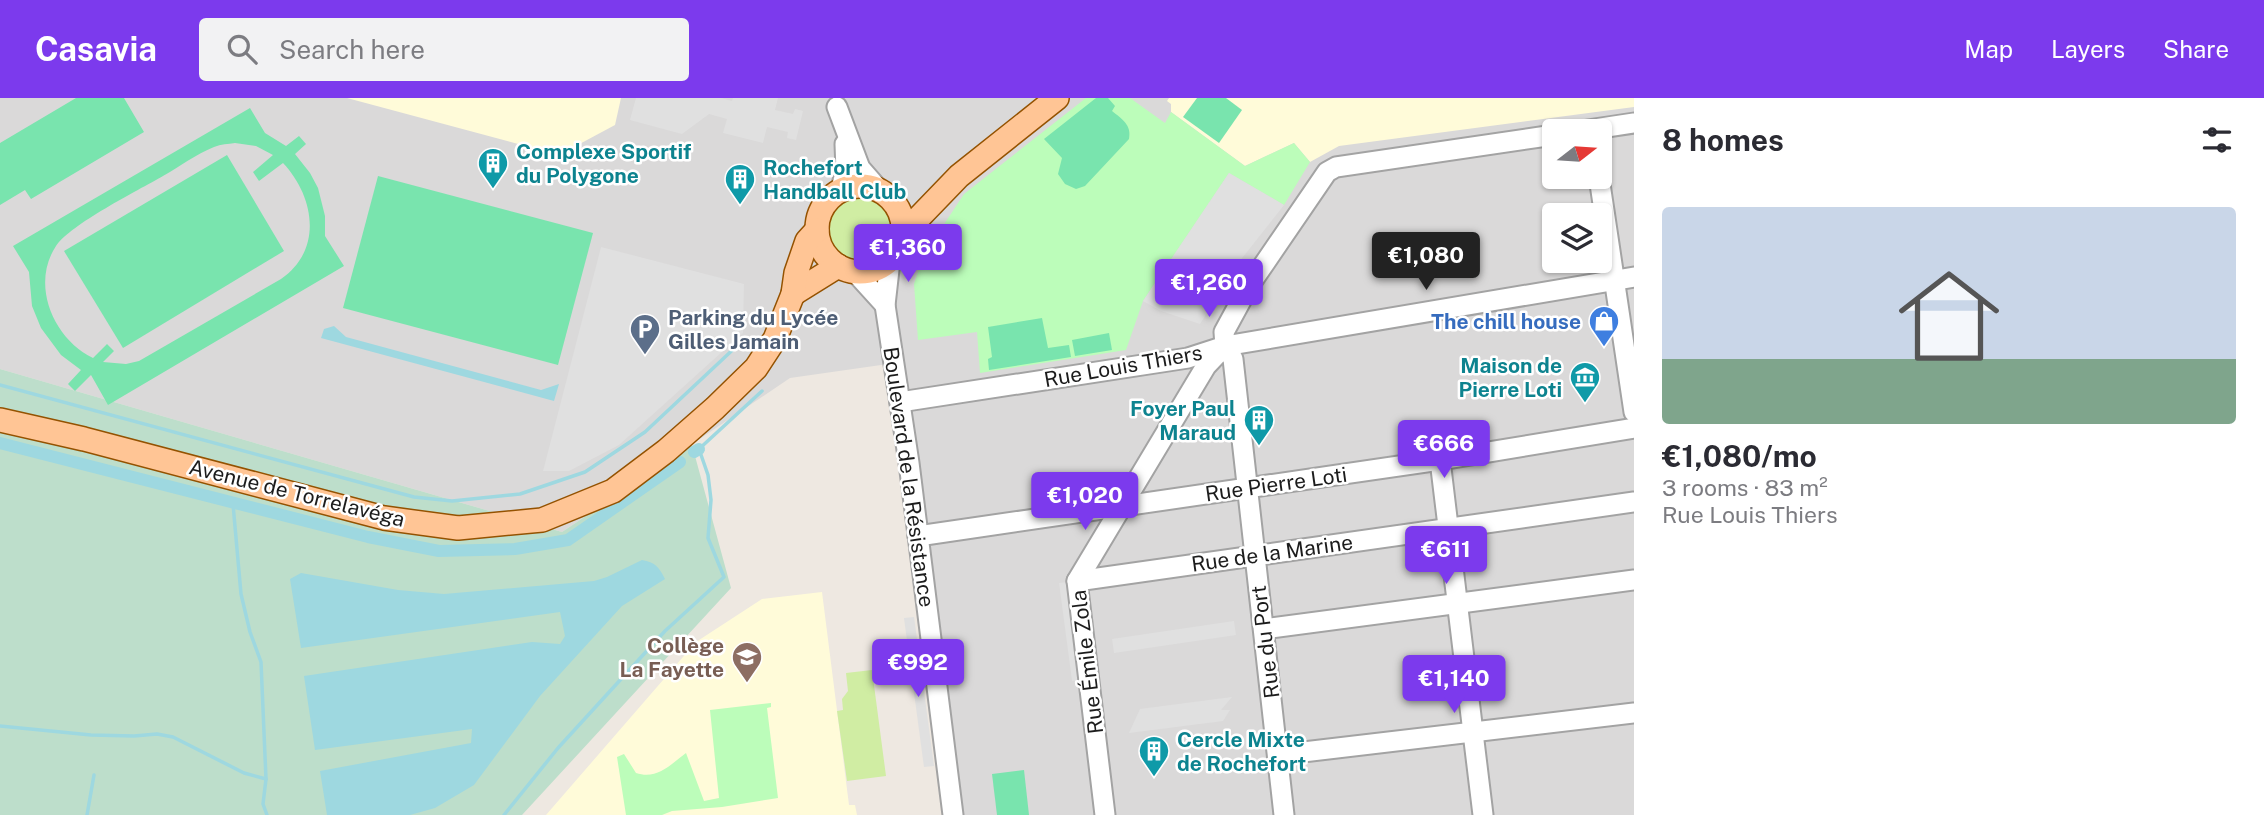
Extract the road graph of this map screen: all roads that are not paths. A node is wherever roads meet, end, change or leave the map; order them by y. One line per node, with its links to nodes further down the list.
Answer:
1 (1057, 98): 6 (main road)
2 (836, 102): 8 (street); 9 (street)
3 (1634, 123): 4 (street)
4 (1612, 127)
5 (1542, 137): 18 (street, Rue Émile Zola)
6 (959, 176): 9 (main road); 11 (main road)
7 (1601, 189): 15 (street)
8 (840, 191): 9 (main road); 10 (main road)
9 (886, 196): 11 (main road)
10 (817, 230): 13 (main road); 16 (main road, Avenue de Torrelavéga)
11 (903, 234): 12 (main road)
12 (890, 261): 13 (main road); 17 (street, Boulevard de la Résistance)
13 (846, 269): 16 (main road); 17 (street)
14 (1634, 277): 15 (street, Rue Louis Thiers)
15 (1614, 281): 18 (street, Rue Louis Thiers); 20 (street)
16 (793, 294): 24 (main road, Avenue de Torrelavéga)
17 (885, 305): 19 (street, Boulevard de la Résistance)
18 (1225, 346): 19 (street, Rue Louis Thiers); 26 (street, Rue du Port); 28 (street, Rue Émile Zola)
19 (901, 402): 30 (street, Boulevard de la Résistance)
20 (1634, 412)
21 (0, 413): 24 (main road, Avenue de Torrelavéga)
22 (0, 420): 24 (main road, Avenue de Torrelavéga)
23 (1634, 428): 25 (street, Rue Pierre Loti)
24 (84, 439)
25 (1440, 460): 26 (street, Rue Pierre Loti); 29 (street)
26 (1247, 489): 28 (street, Rue Pierre Loti); 31 (street, Rue du Port)
27 (1634, 502): 29 (street, Rue de la Marine)
28 (1120, 507): 30 (street, Rue Pierre Loti); 33 (street, Rue Émile Zola)
29 (1448, 529): 31 (street, Rue de la Marine); 34 (street)
30 (918, 536): 39 (street, Boulevard de la Résistance)
31 (1255, 555): 33 (street, Rue de la Marine); 35 (street, Rue du Port)
32 (1634, 580): 34 (street)
33 (1077, 581): 40 (street, Rue Émile Zola)
34 (1457, 605): 35 (street); 37 (street)
35 (1264, 629): 38 (street, Rue du Port)
36 (1634, 713): 37 (street)
37 (1473, 733): 38 (street); 42 (street)
38 (1278, 755): 41 (street, Rue du Port)
39 (953, 815)
40 (1105, 815)
41 (1284, 815)
42 (1483, 815)

